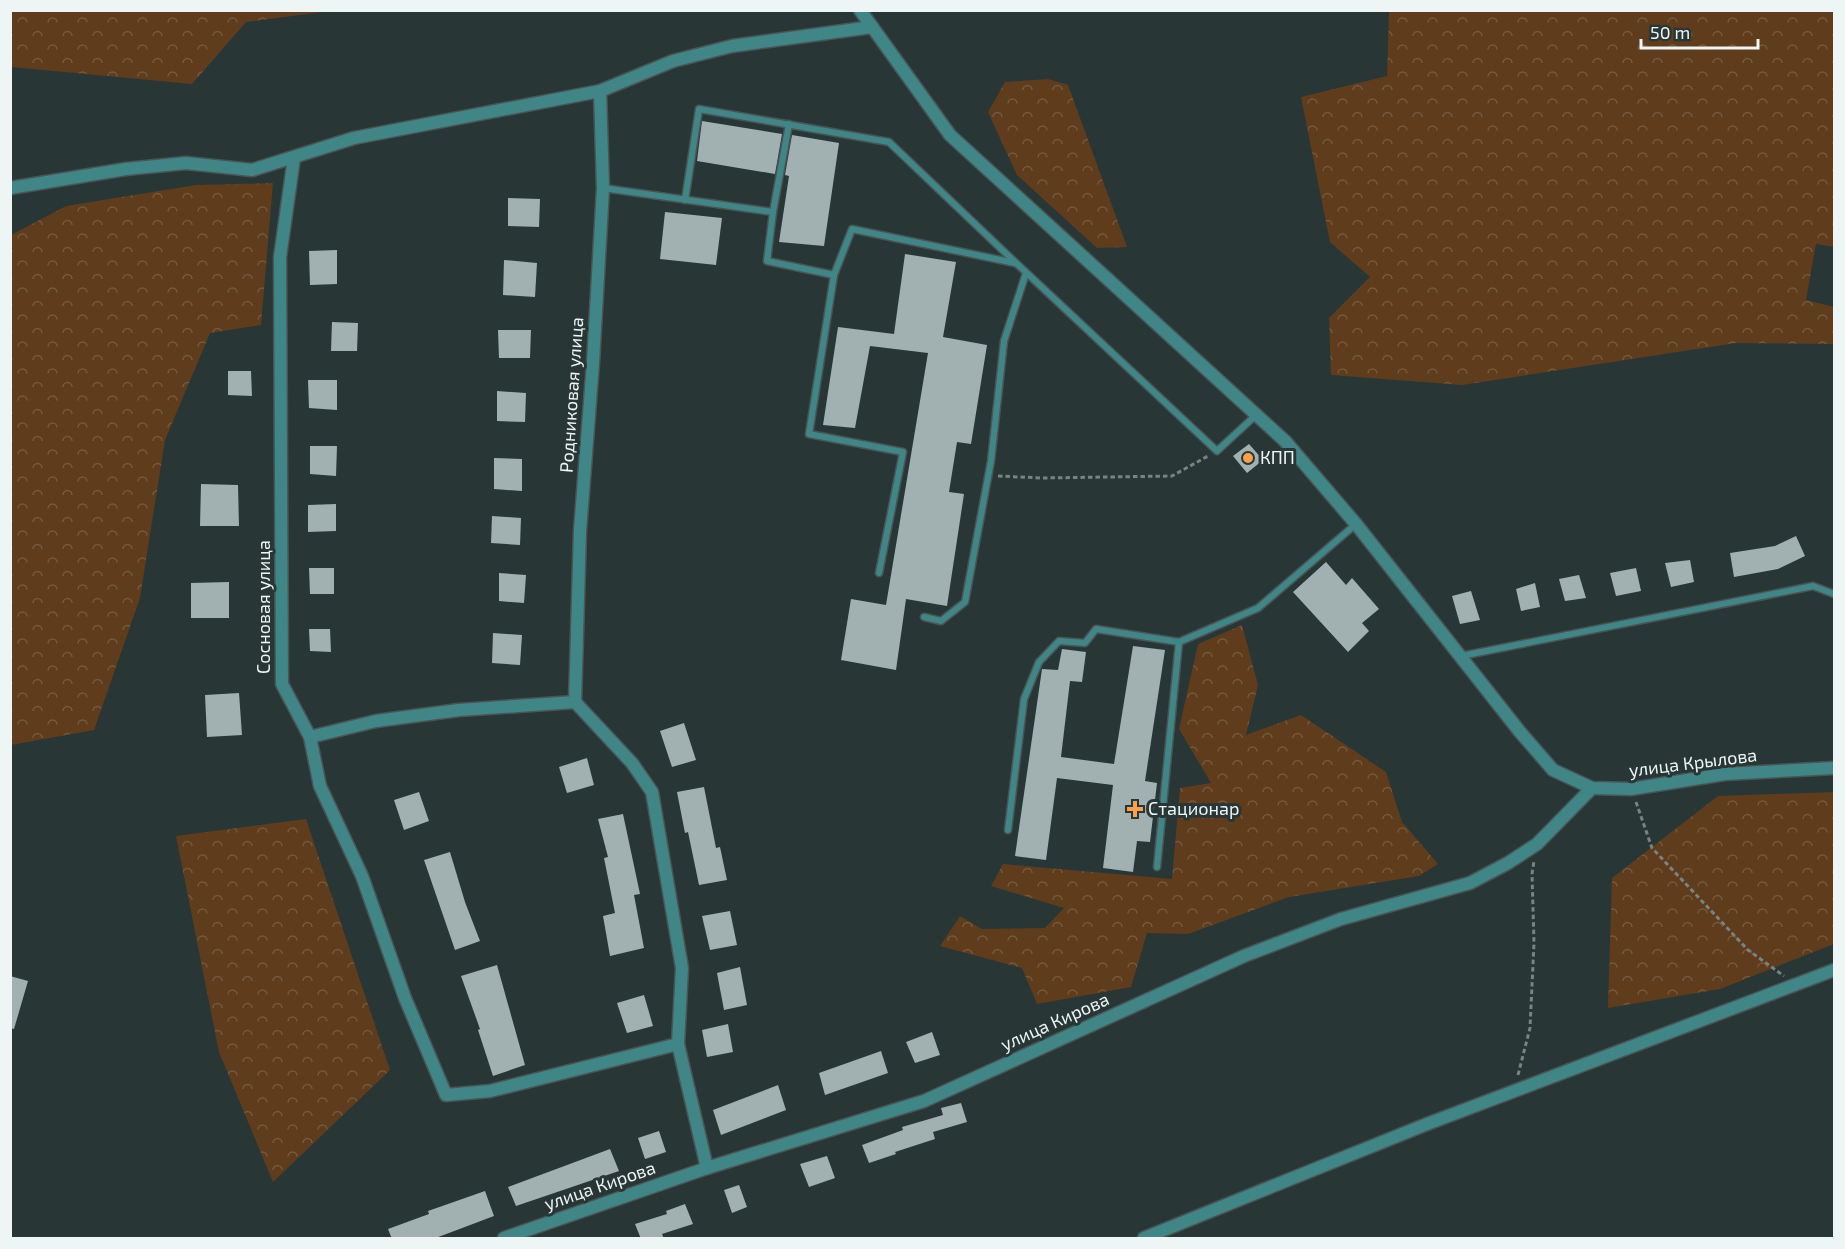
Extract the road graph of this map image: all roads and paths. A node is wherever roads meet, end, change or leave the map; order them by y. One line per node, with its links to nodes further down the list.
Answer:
1 (860, 10): 2 (street)
2 (872, 27): 3 (street); 13 (street)
3 (600, 91): 5 (street); 6 (street, Родниковая улица)
4 (789, 124): 8 (lane); 9 (lane); 10 (lane)
5 (294, 158): 7 (street); 23 (street, Сосновая улица)
6 (603, 188): 8 (lane); 22 (street, Родниковая улица)
7 (10, 189)
8 (685, 200): 9 (lane)
9 (773, 212): 12 (lane)
10 (1016, 263): 11 (lane); 12 (lane)
11 (1026, 273): 14 (lane); 15 (lane)
12 (834, 275): 17 (lane)
13 (1256, 415): 14 (lane); 16 (street)
14 (1217, 451): 15 (path)
15 (988, 476): 19 (lane)
16 (1356, 524): 20 (lane); 21 (street)
17 (879, 573)
18 (1834, 594): 21 (lane)
19 (924, 617)
20 (1179, 642): 27 (lane); 29 (lane)
21 (1461, 656): 25 (street)
22 (575, 702): 23 (street); 32 (street)
23 (310, 737): 32 (street, Сосновая улица)
24 (1834, 768): 26 (street, улица Крылова)
25 (1592, 788): 26 (street, улица Крылова); 28 (street, улица Кирова)
26 (1631, 789): 31 (path)
27 (1008, 830)
28 (1537, 844): 33 (path); 34 (street, улица Кирова)
29 (1157, 867)
30 (1834, 970): 31 (street)
31 (1795, 985): 33 (street)
32 (678, 1044): 34 (street)
33 (1514, 1091): 36 (street)
34 (708, 1168): 35 (street, улица Кирова)
35 (504, 1239)
36 (1144, 1239)

